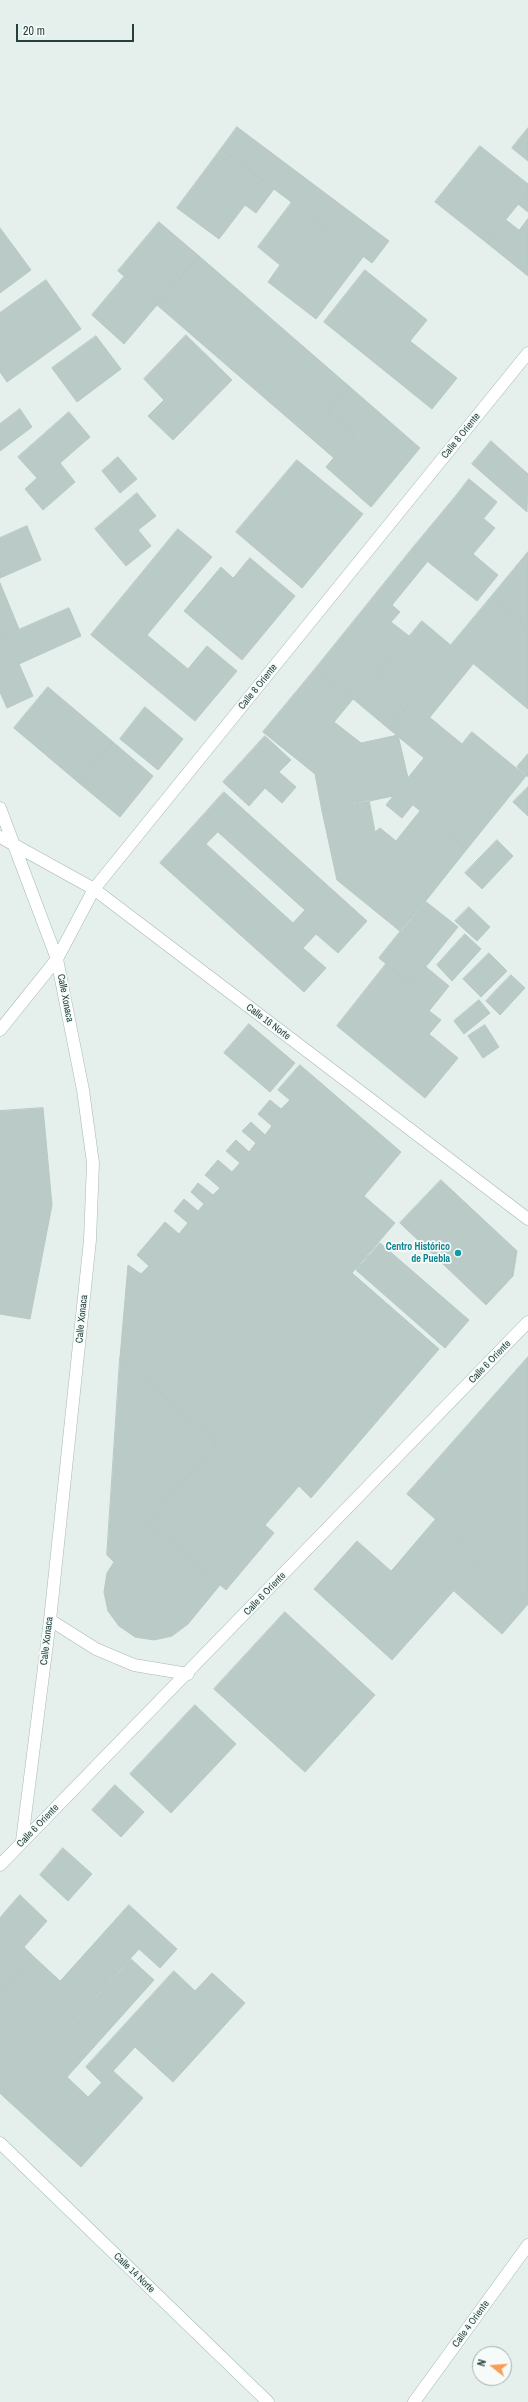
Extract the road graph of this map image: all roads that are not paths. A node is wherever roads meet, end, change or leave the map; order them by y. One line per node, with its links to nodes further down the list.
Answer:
1 (528, 353): 5 (street, Calle 8 Oriente)
2 (0, 808): 4 (street, Calle Xonaca)
3 (0, 837): 4 (street, Calle 16 Norte)
4 (13, 844): 5 (street, Calle 16 Norte); 6 (street, Calle Xonaca)
5 (94, 889): 6 (street, Calle 8 Oriente); 8 (street, Calle 16 Norte)
6 (57, 959): 7 (street, Calle 8 Oriente); 10 (street, Calle Xonaca)
7 (0, 1030)
8 (528, 1219)
9 (528, 1322): 11 (street, Calle 6 Oriente)
10 (50, 1620): 11 (street); 12 (street, Calle Xonaca)
11 (188, 1674): 12 (street, Calle 6 Oriente)
12 (22, 1841): 13 (street, Calle 6 Oriente)
13 (0, 1865)
14 (0, 2143): 16 (street, Calle 14 Norte)
15 (528, 2245): 17 (street, Calle 4 Oriente)
16 (268, 2402)
17 (414, 2402)

